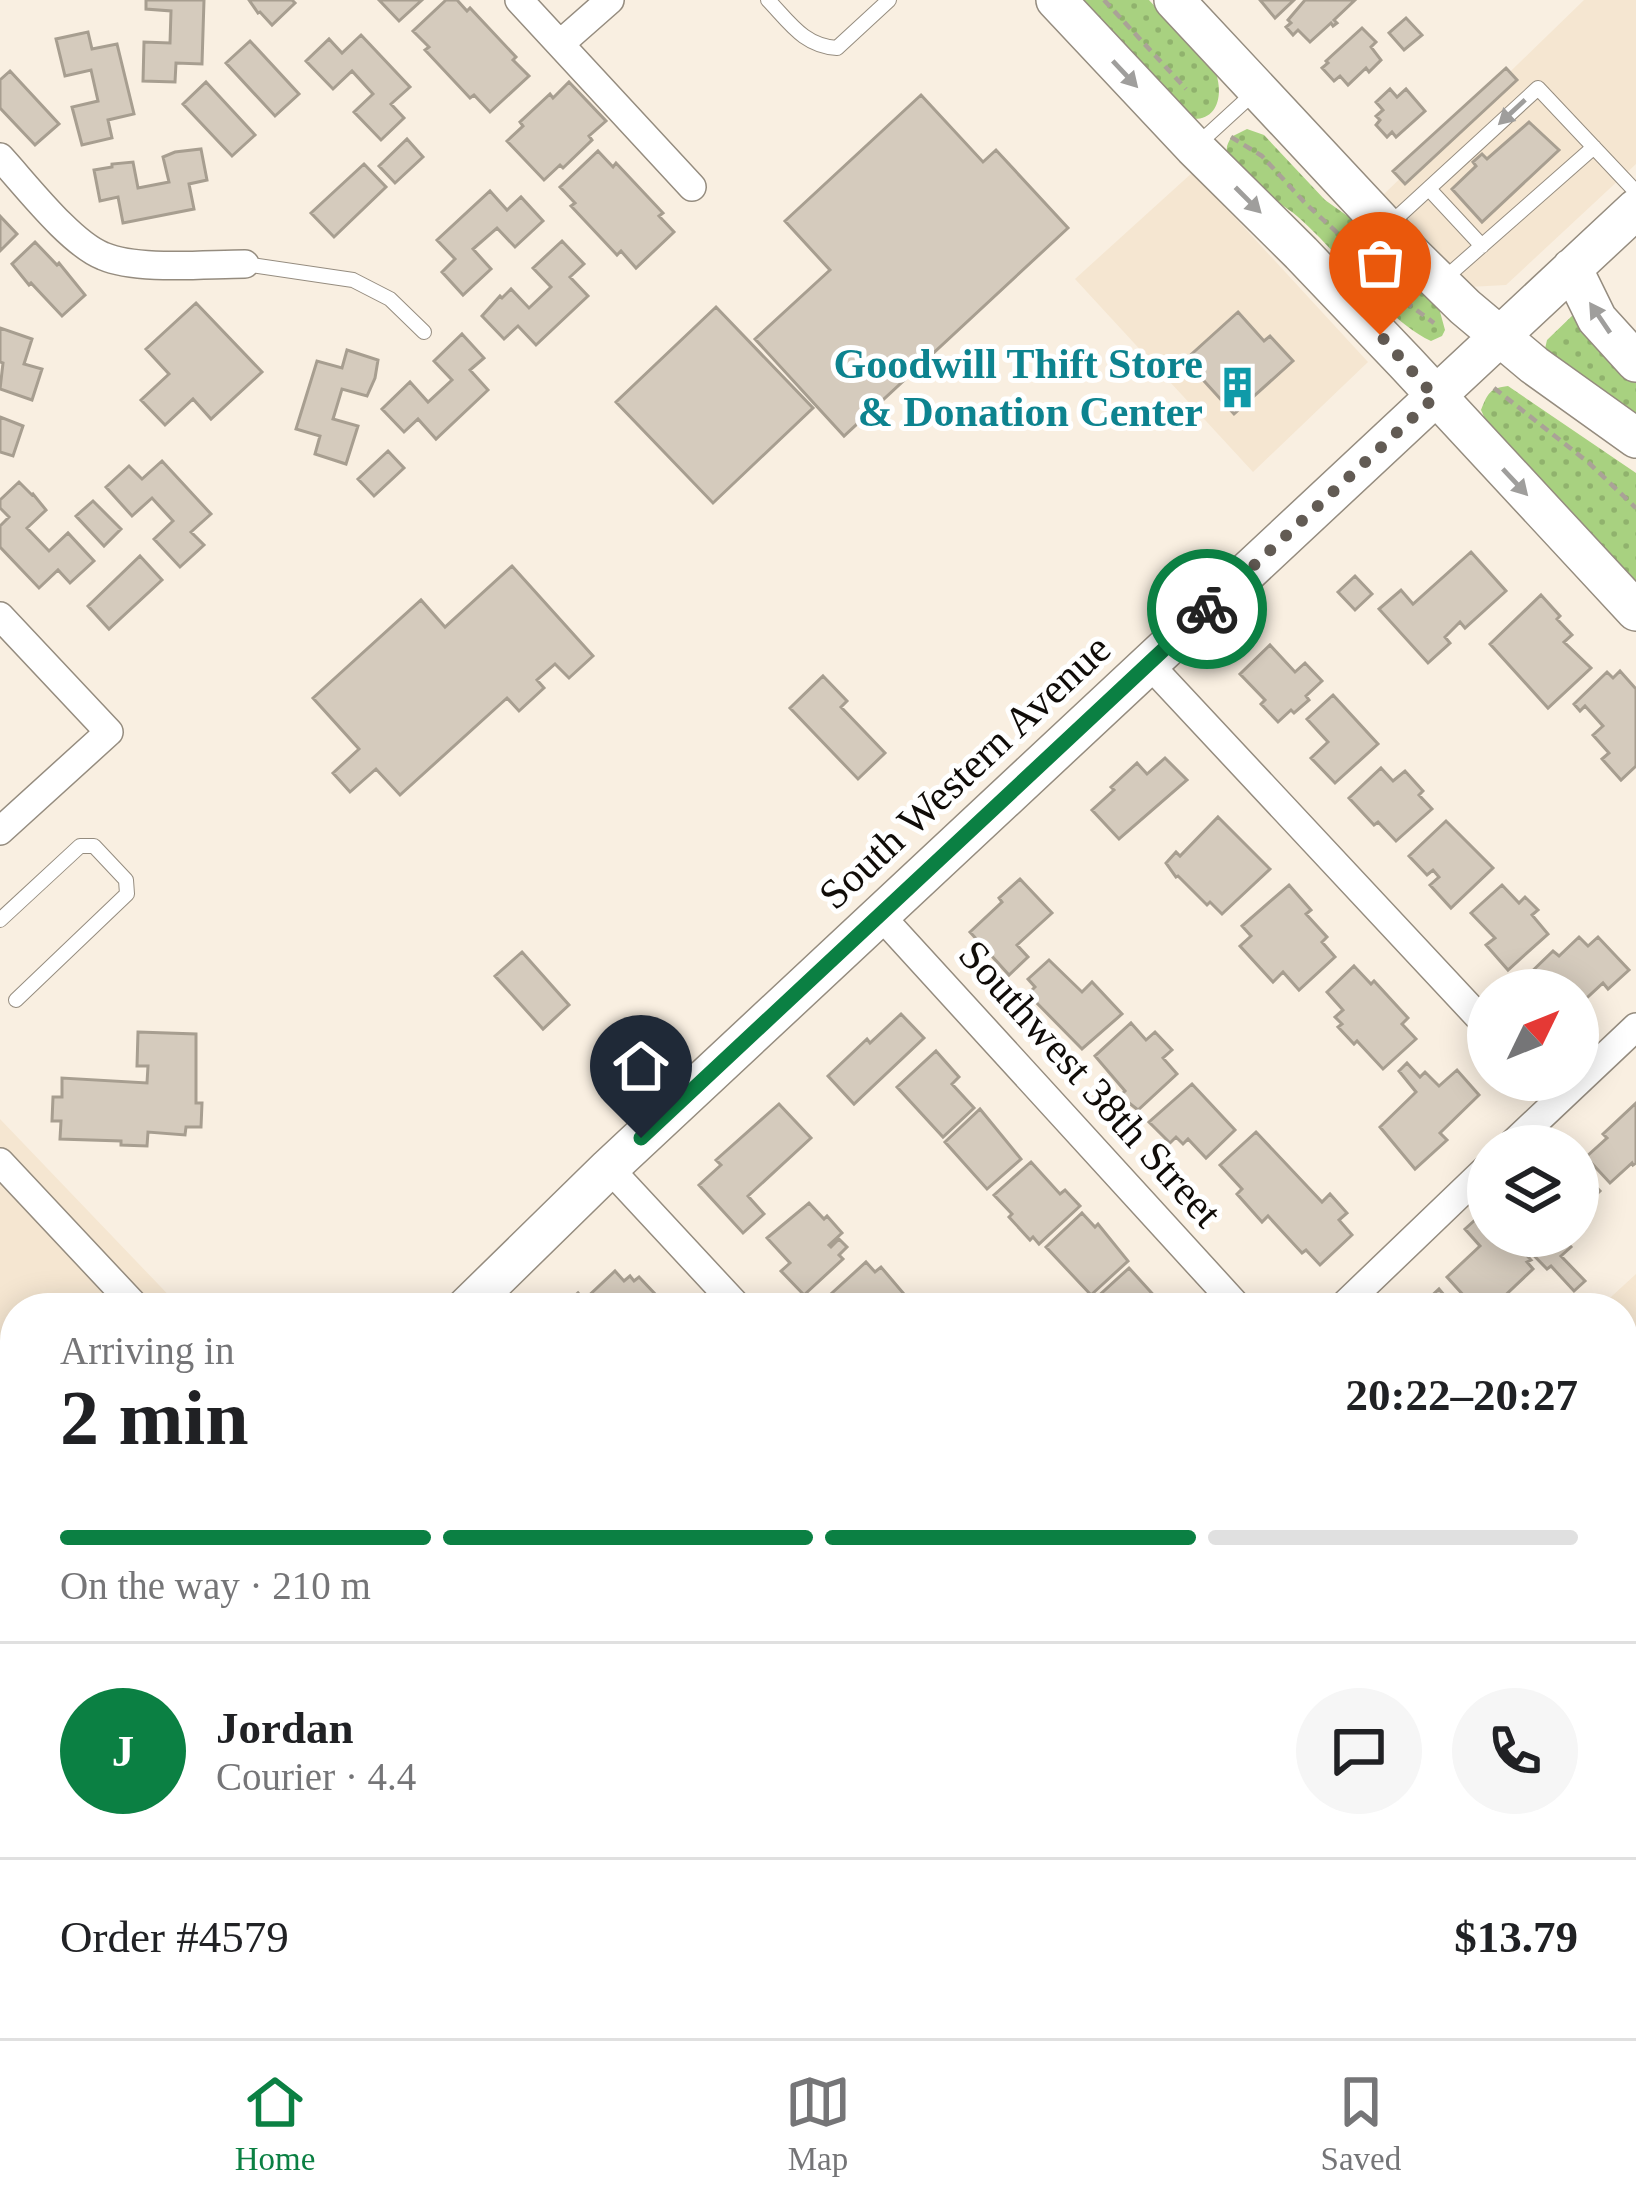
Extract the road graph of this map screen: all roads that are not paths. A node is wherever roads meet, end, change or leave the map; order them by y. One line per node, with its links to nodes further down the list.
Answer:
1 (519, 0): 7 (street)
2 (610, 0): 7 (street)
3 (768, 0): 4 (lane)
4 (889, 0)
5 (1056, 0): 9 (main road, one-way to 9)
6 (1174, 0): 8 (main road)
7 (560, 44): 12 (street)
8 (1257, 90): 9 (lane); 16 (main road)
9 (1207, 136): 24 (main road, one-way to 24)
10 (1594, 147): 13 (lane, one-way to 13); 14 (lane); 17 (lane)
11 (0, 157): 18 (street)
12 (692, 188)
13 (1429, 189): 16 (lane); 17 (lane)
14 (1636, 192)
15 (1636, 209): 19 (main road, South Western Avenue)
16 (1387, 228): 20 (main road)
17 (1482, 245): 20 (lane)
18 (245, 263): 21 (lane)
19 (1572, 268): 22 (main road, South Western Avenue); 23 (main road, one-way to 19)
20 (1440, 283): 22 (main road)
21 (424, 332)
22 (1486, 348): 24 (main road, South Western Avenue); 25 (main road)
23 (1636, 362)
24 (1435, 397): 26 (main road, one-way to 26); 28 (main road, South Western Avenue)
25 (1636, 438)
26 (1636, 611)
27 (0, 616): 29 (street)
28 (1148, 663): 30 (main road, South Western Avenue); 33 (street)
29 (0, 831)
30 (880, 916): 37 (main road, South Western Avenue); 42 (street, Southwest 38th Street)
31 (0, 920): 32 (lane)
32 (16, 1000)
33 (1467, 1005)
34 (1636, 1027): 35 (street)
35 (1599, 1053)
36 (0, 1162): 39 (street)
37 (609, 1168): 40 (main road, South Western Avenue); 41 (street)
38 (1467, 1187): 43 (street)
39 (123, 1293)
40 (481, 1293)
41 (725, 1293)
42 (1225, 1293)
43 (1357, 1293)

